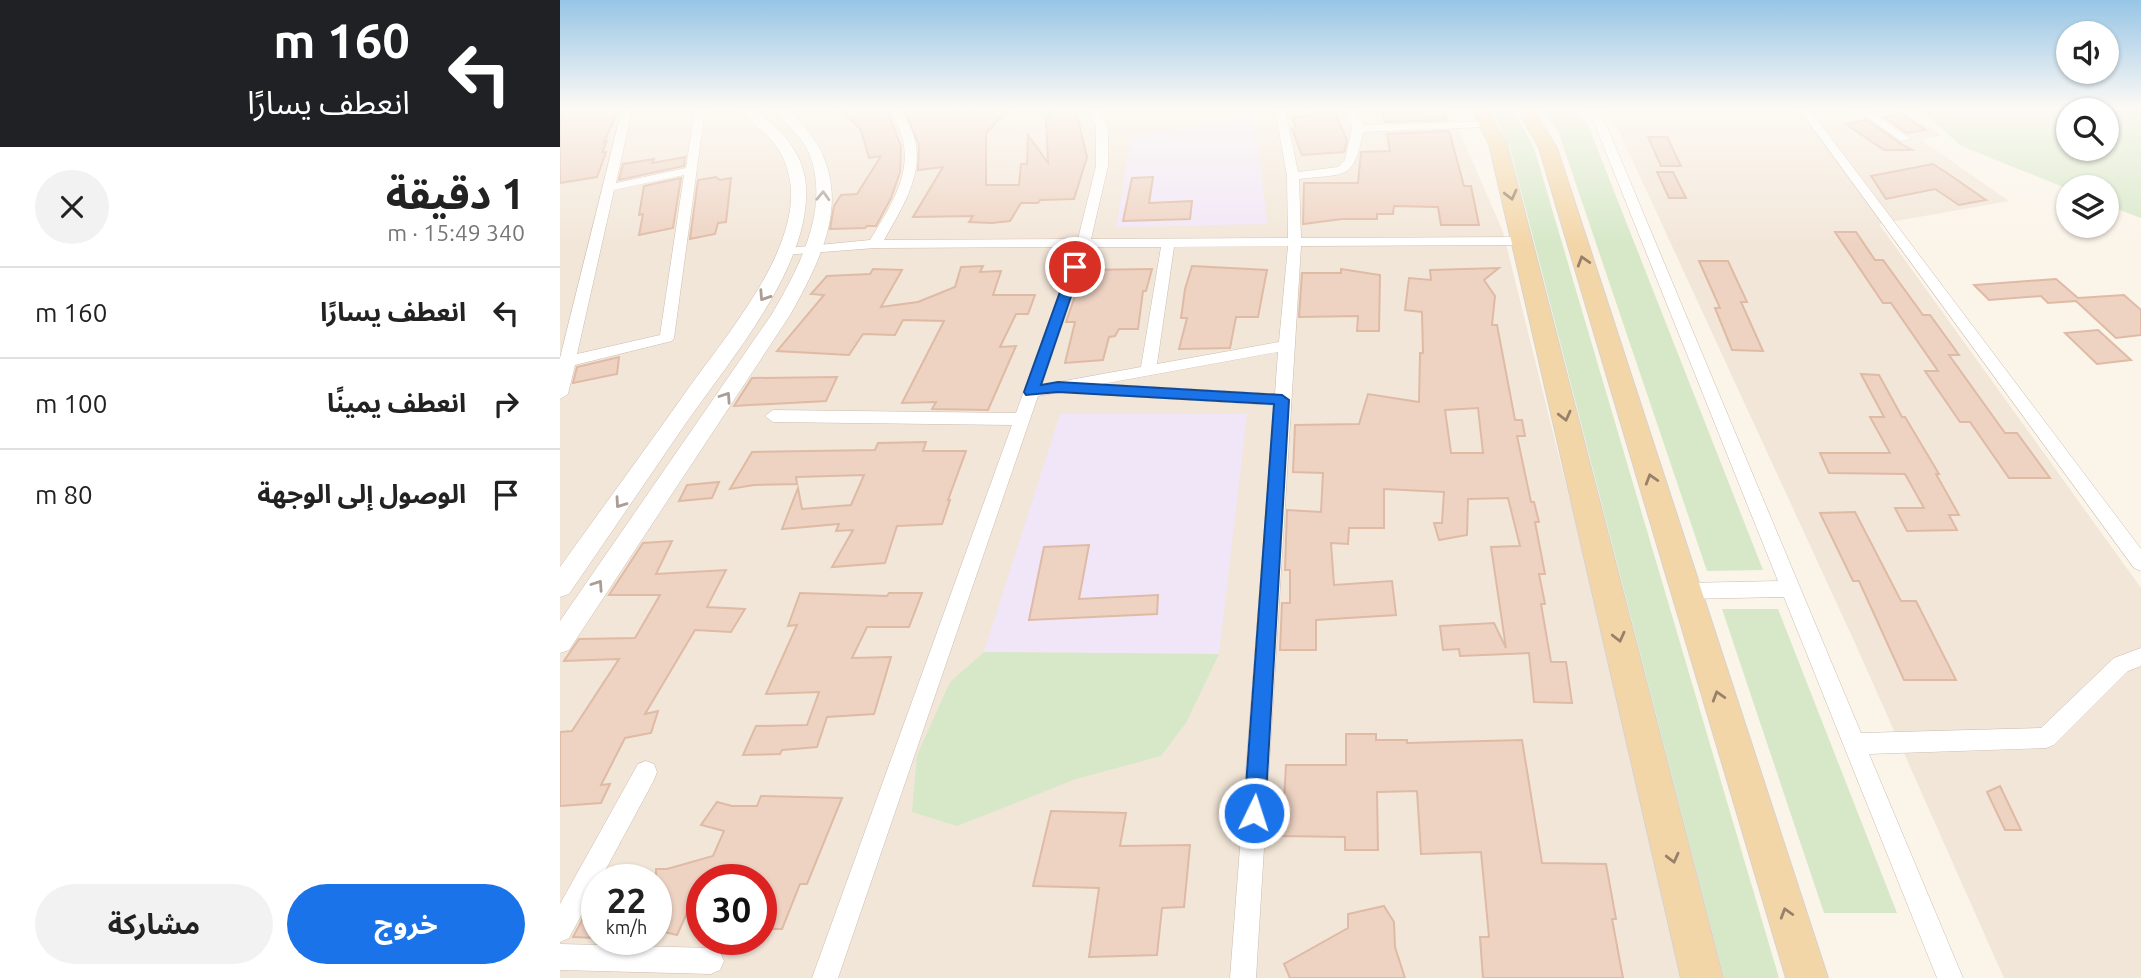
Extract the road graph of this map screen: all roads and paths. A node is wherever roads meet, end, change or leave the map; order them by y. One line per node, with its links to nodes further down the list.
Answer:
1 (616, 155): 15 (street)
2 (693, 155): 13 (street)
3 (789, 155): 22 (street)
4 (816, 155): 21 (street, one-way to 4)
5 (914, 155): 18 (street)
6 (1102, 155): 20 (street)
7 (1289, 155): 14 (street)
8 (1352, 155): 14 (street)
9 (1501, 155): 16 (main road, one-way to 16)
10 (1550, 155): 37 (main road, one-way to 10)
11 (1613, 155): 36 (street)
12 (1839, 155): 34 (street)
13 (691, 170): 15 (street); 24 (street)
14 (1293, 176): 17 (street)
15 (608, 188): 24 (street)
16 (1522, 241): 17 (street); 47 (main road, one-way to 47)
17 (1296, 243): 19 (street); 23 (street)
18 (875, 244): 20 (street); 21 (street)
19 (1168, 244): 20 (street); 25 (street)
20 (1083, 245): 27 (street)
21 (815, 249): 22 (street); 32 (street, one-way to 21)
22 (788, 252): 33 (street, one-way to 33)
23 (1286, 346): 25 (street); 29 (street)
24 (564, 362): 28 (street)
25 (1148, 371): 26 (street)
26 (1058, 387): 27 (street); 29 (street)
27 (1031, 392): 31 (street)
28 (560, 394)
29 (1282, 400): 46 (street)
30 (773, 416): 31 (street)
31 (1021, 419): 45 (street)
32 (678, 467): 33 (street); 38 (street, one-way to 32)
33 (644, 468): 35 (street, one-way to 35)
34 (2141, 563)
35 (560, 587)
36 (1790, 589): 37 (street); 40 (street)
37 (1686, 591): 48 (main road, one-way to 37)
38 (560, 642)
39 (2141, 657): 40 (street)
40 (1854, 744): 49 (street)
41 (646, 772): 42 (street)
42 (560, 929)
43 (560, 957): 44 (street)
44 (711, 961)
45 (825, 978)
46 (1243, 978)
47 (1702, 978)
48 (1807, 978)
49 (1950, 978)

